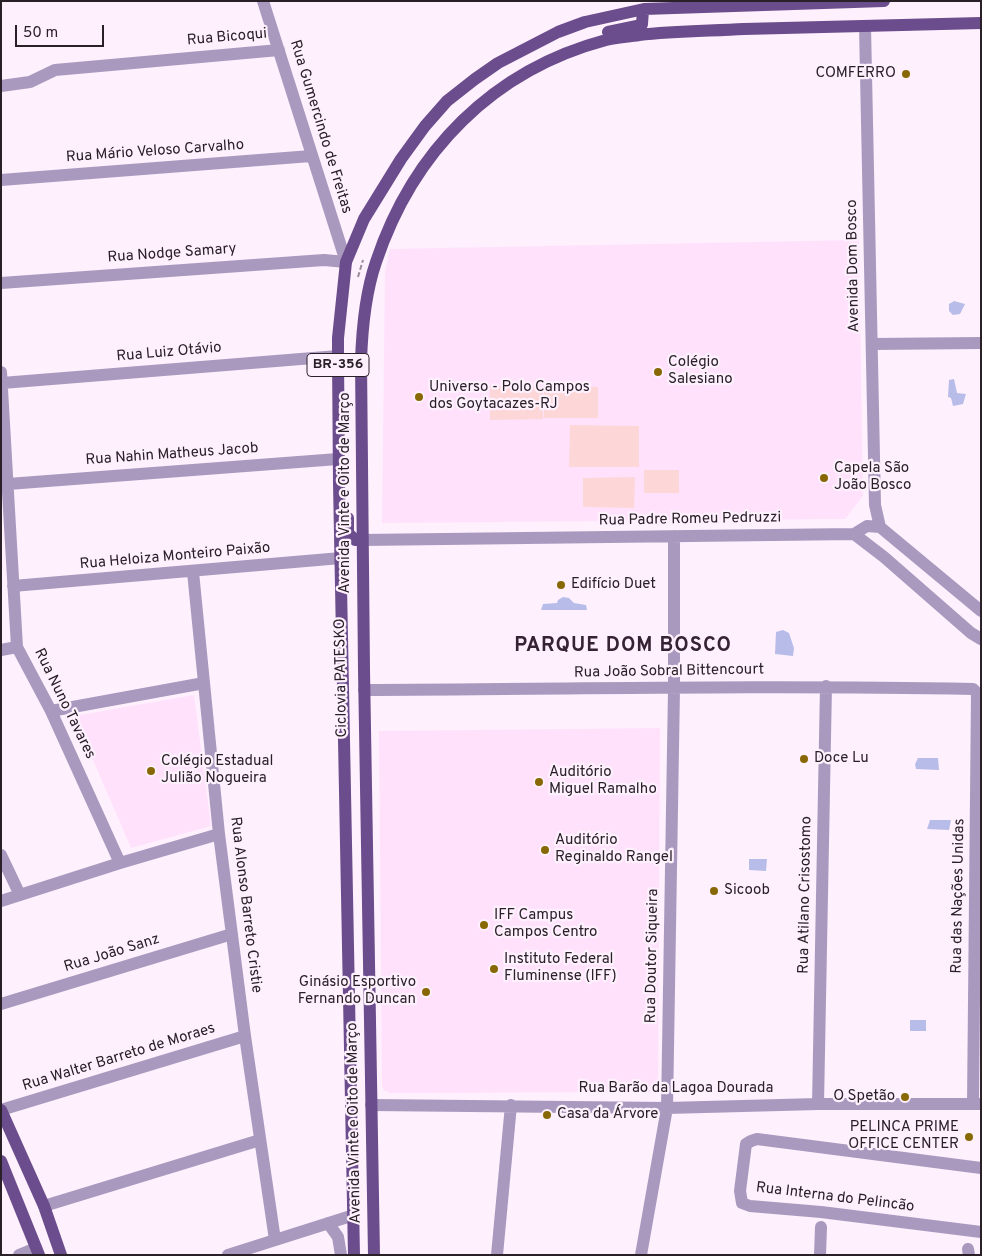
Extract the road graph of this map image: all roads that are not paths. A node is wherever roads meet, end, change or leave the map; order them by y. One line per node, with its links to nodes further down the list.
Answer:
1 (884, 1): 3 (main road, Avenida Vinte e Oito de Março / BR-356)
2 (266, 2): 7 (street, Rua Gumercindo de Freitas)
3 (789, 2): 4 (main road, Avenida Vinte e Oito de Março / BR-356)
4 (642, 5): 8 (main road); 12 (main road, Avenida Vinte e Oito de Março / BR-356)
5 (981, 23): 6 (main road, Avenida Vinte e Oito de Março)
6 (865, 26): 8 (main road, Avenida Vinte e Oito de Março); 15 (street, Avenida Dom Bosco)
7 (279, 50): 9 (street, Rua Bicoqui); 10 (street, Rua Gumercindo de Freitas)
8 (540, 65): 25 (main road, Avenida Vinte e Oito de Março)
9 (1, 86)
10 (311, 156): 11 (street, Rua Mário Veloso Carvalho); 12 (street, Rua Gumercindo de Freitas)
11 (1, 180)
12 (346, 262): 13 (street, Rua Nodge Samary); 16 (main road, Avenida Vinte e Oito de Março / BR-356)
13 (1, 283)
14 (981, 343): 15 (street)
15 (872, 344): 22 (street, Avenida Dom Bosco)
16 (338, 356): 17 (street, Rua Luiz Otávio); 18 (main road, Avenida Vinte e Oito de Março / BR-356)
17 (2, 378): 19 (street, Rua Nuno Tavares)
18 (338, 435): 20 (main road, Avenida Vinte e Oito de Março / BR-356); 25 (main road)
19 (3, 441): 21 (street, Rua Nuno Tavares)
20 (338, 459): 21 (street, Rua Nahin Matheus Jacob); 26 (main road, Avenida Vinte e Oito de Março / BR-356)
21 (8, 484): 28 (street, Rua Nuno Tavares)
22 (873, 526): 23 (street); 29 (street)
23 (854, 534): 24 (street, Rua Padre Romeu Pedruzzi); 30 (street)
24 (674, 536): 25 (street, Rua Padre Romeu Pedruzzi); 36 (street, Rua Doutor Siqueira)
25 (362, 540): 33 (main road, Avenida Vinte e Oito de Março)
26 (341, 558): 27 (street, Rua Heloiza Monteiro Paixão); 33 (main road); 47 (main road, Avenida Vinte e Oito de Março / BR-356)
27 (194, 572): 28 (street, Rua Heloiza Monteiro Paixão); 34 (street, Rua Alonso Barreto Cristie)
28 (13, 586): 31 (street, Rua Nuno Tavares)
29 (981, 611)
30 (981, 639)
31 (17, 647): 32 (street); 39 (street, Rua Nuno Tavares)
32 (1, 650)
33 (364, 670): 38 (main road, Avenida Vinte e Oito de Março)
34 (204, 683): 39 (street); 40 (street, Rua Alonso Barreto Cristie)
35 (826, 686): 36 (street, Rua João Sobral Bittencourt); 37 (street, Rua João Sobral Bittencourt); 49 (street, Rua Atilano Crisostomo)
36 (674, 689): 38 (street, Rua João Sobral Bittencourt); 53 (street, Rua Doutor Siqueira)
37 (978, 689): 50 (street, Rua das Nações Unidas)
38 (364, 690): 51 (main road, Avenida Vinte e Oito de Março)
39 (51, 711): 42 (street, Rua Nuno Tavares)
40 (219, 834): 42 (street); 45 (street, Rua Alonso Barreto Cristie)
41 (1, 855): 43 (street)
42 (120, 863): 43 (street)
43 (20, 895): 44 (street)
44 (1, 901)
45 (232, 934): 46 (street, Rua João Sanz); 48 (street, Rua Alonso Barreto Cristie)
46 (1, 1004)
47 (350, 1004): 51 (main road); 59 (main road, Avenida Vinte e Oito de Março / BR-356)
48 (245, 1036): 54 (street, Rua Walter Barreto de Moraes); 55 (street, Rua Alonso Barreto Cristie)
49 (818, 1104): 50 (street, Rua Barão da Lagoa Dourada); 53 (street, Rua Barão da Lagoa Dourada)
50 (977, 1104)
51 (371, 1105): 52 (street, Rua Barão da Lagoa Dourada); 70 (main road, Avenida Vinte e Oito de Março)
52 (511, 1105): 53 (street, Rua Barão da Lagoa Dourada); 71 (street)
53 (667, 1108): 72 (street, Rua Doutor Siqueira)
54 (1, 1110): 58 (main road)
55 (260, 1140): 58 (street); 63 (street, Rua Alonso Barreto Cristie)
56 (1, 1161): 64 (main road)
57 (981, 1168): 62 (street, Rua Interna do Pelincão)
58 (44, 1206): 66 (main road)
59 (354, 1215): 60 (street); 69 (main road, Avenida Vinte e Oito de Março)
60 (328, 1223): 63 (street); 68 (street)
61 (821, 1227): 73 (street)
62 (981, 1232)
63 (275, 1240): 67 (street)
64 (38, 1253): 65 (street)
65 (19, 1255)
66 (61, 1255)
67 (228, 1255)
68 (341, 1255)
69 (354, 1255)
70 (374, 1255)
71 (497, 1255)
72 (641, 1255)
73 (820, 1255)

